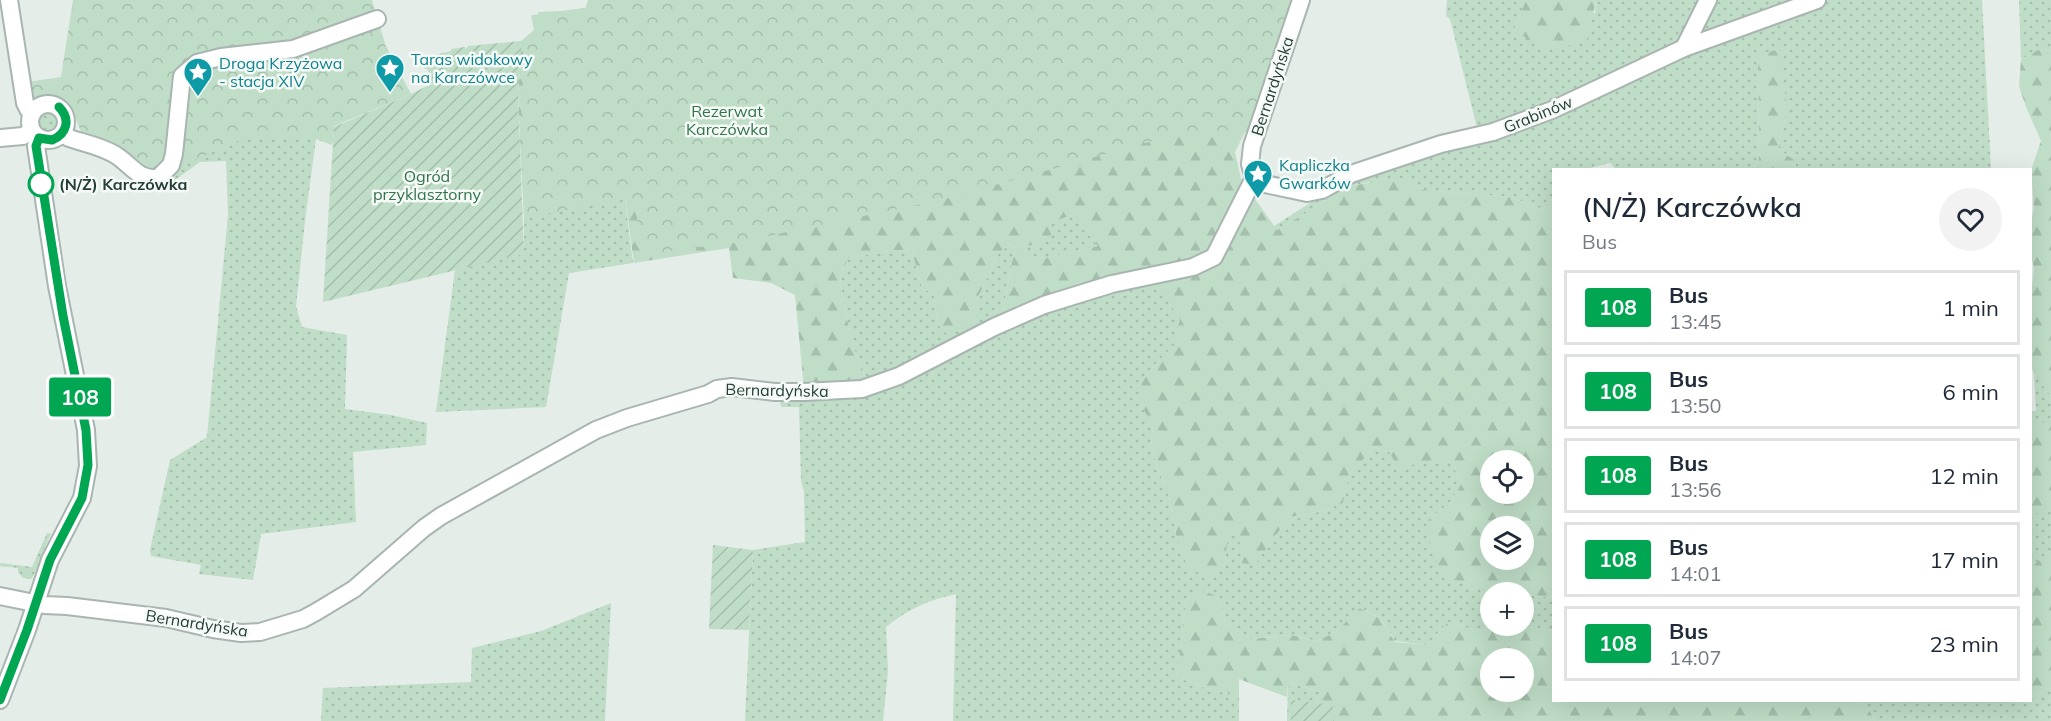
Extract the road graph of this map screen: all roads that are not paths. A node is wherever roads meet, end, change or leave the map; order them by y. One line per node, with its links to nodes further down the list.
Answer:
1 (9, 0): 7 (street)
2 (1301, 0): 11 (street, Bernardyńska)
3 (1708, 0): 6 (street)
4 (1817, 0): 6 (street, Grabinów)
5 (377, 19): 8 (street)
6 (1684, 48): 11 (street, Grabinów)
7 (32, 113): 8 (street); 9 (street)
8 (63, 133): 9 (street)
9 (36, 134): 10 (street); 13 (street)
10 (0, 138)
11 (1254, 177): 13 (street, Bernardyńska)
12 (0, 596): 13 (street, Bernardyńska)
13 (36, 603): 14 (street)
14 (0, 700)

